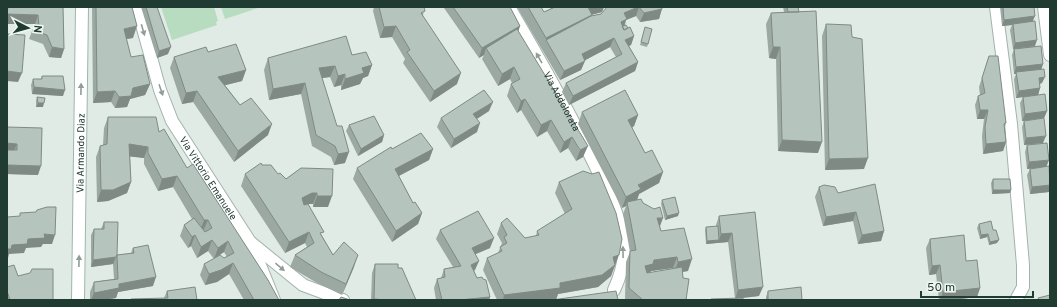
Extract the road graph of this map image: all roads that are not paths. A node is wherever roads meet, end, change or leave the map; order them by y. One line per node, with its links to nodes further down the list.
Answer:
1 (82, 7): 10 (street, Via Armando Diaz, one-way to 1)
2 (137, 7): 7 (street, Via Vittorio Emanuele, one-way to 7)
3 (509, 7): 9 (street, Via Addolorata, one-way to 3)
4 (996, 7): 13 (street)
5 (1044, 7): 6 (street)
6 (1050, 55)
7 (250, 242): 11 (street); 12 (street, Via Vittorio Emanuele, one-way to 12)
8 (602, 295): 9 (street)
9 (617, 295)
10 (78, 300)
11 (274, 300)
12 (343, 300)
13 (1016, 300)

